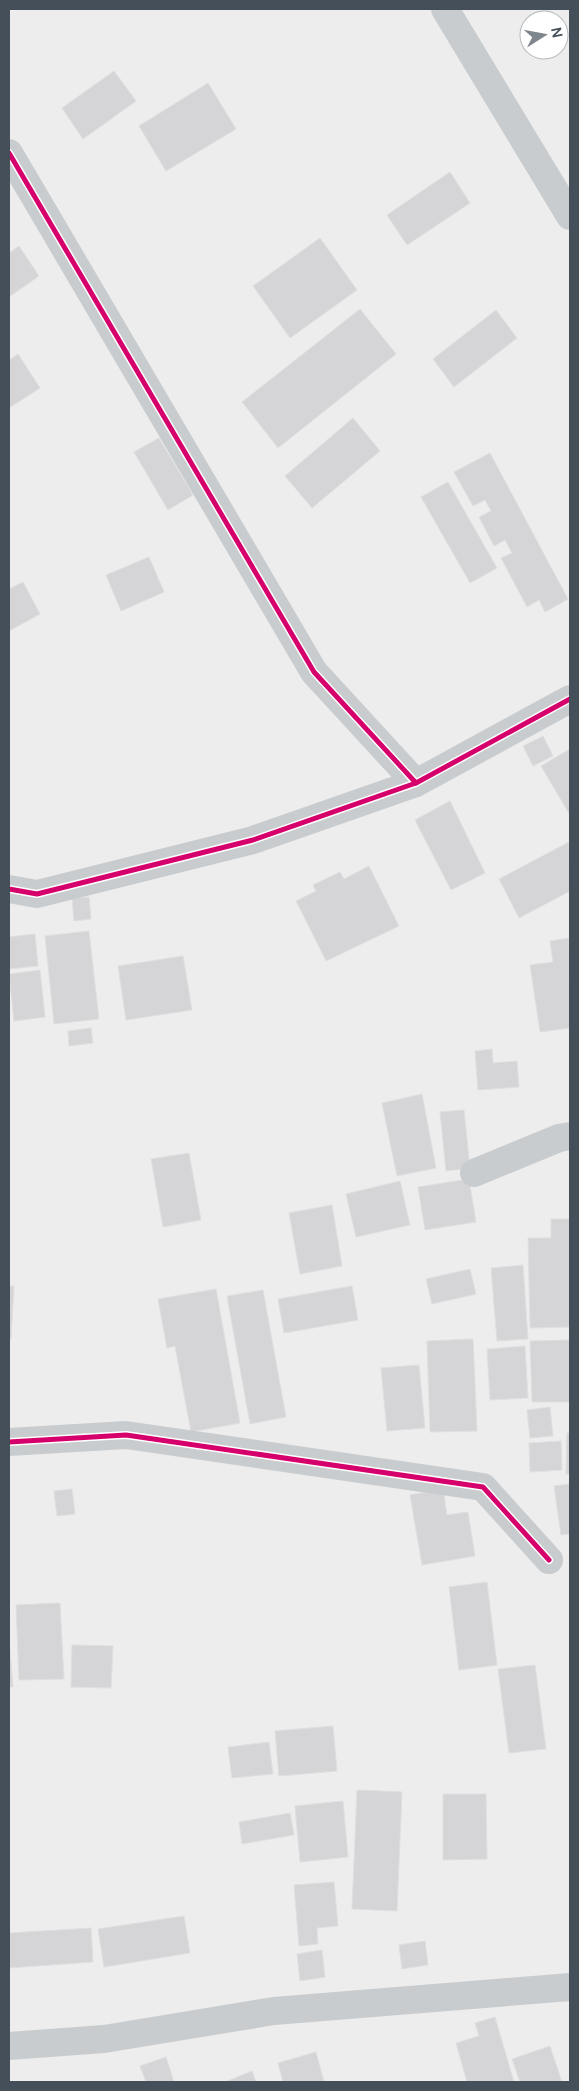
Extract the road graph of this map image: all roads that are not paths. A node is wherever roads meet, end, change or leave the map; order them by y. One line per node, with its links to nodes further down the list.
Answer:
1 (445, 9): 3 (street)
2 (9, 152): 5 (street)
3 (570, 216)
4 (570, 699): 5 (street)
5 (416, 783): 6 (street)
6 (9, 889)
7 (570, 1136): 8 (street)
8 (474, 1173)
9 (9, 1442): 10 (street)
10 (549, 1560)
11 (570, 1987): 12 (street)
12 (9, 2046)

